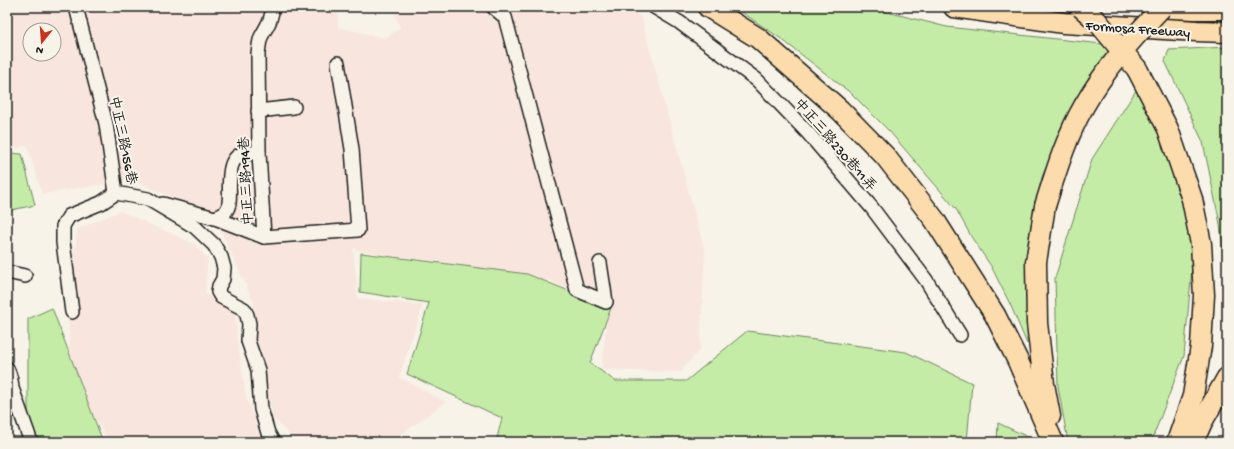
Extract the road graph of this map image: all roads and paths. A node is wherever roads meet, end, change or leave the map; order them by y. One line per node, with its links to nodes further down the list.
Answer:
1 (76, 7): 16 (street, 中正三路156巷)
2 (272, 7): 14 (street, 中正三路194巷)
3 (493, 7): 20 (street)
4 (654, 7): 24 (street, 中正三路230巷11弄)
5 (708, 7): 31 (highway)
6 (954, 7): 11 (highway, Formosa Freeway)
7 (1081, 7): 32 (highway, bridge)
8 (1152, 7): 10 (highway, Formosa Freeway)
9 (1162, 7): 31 (highway, bridge)
10 (1227, 9)
11 (1227, 32)
12 (338, 63): 19 (street, 中正三路194巷)
13 (294, 107): 14 (street)
14 (258, 111): 15 (street, 中正三路194巷)
15 (259, 154): 18 (street); 19 (street, 中正三路194巷)
16 (116, 193): 17 (street, 中正三路156巷); 23 (street)
17 (148, 200): 18 (street); 30 (street, 中正三路156巷)
18 (215, 218): 19 (street)
19 (264, 237)
20 (600, 263)
21 (7, 272): 22 (street)
22 (25, 276)
23 (72, 312)
24 (960, 335)
25 (7, 368): 27 (street)
26 (1227, 378): 33 (highway)
27 (13, 391): 28 (street); 29 (street)
28 (7, 412)
29 (31, 442)
30 (272, 442)
31 (1054, 442)
32 (1177, 442)
33 (1193, 442)

